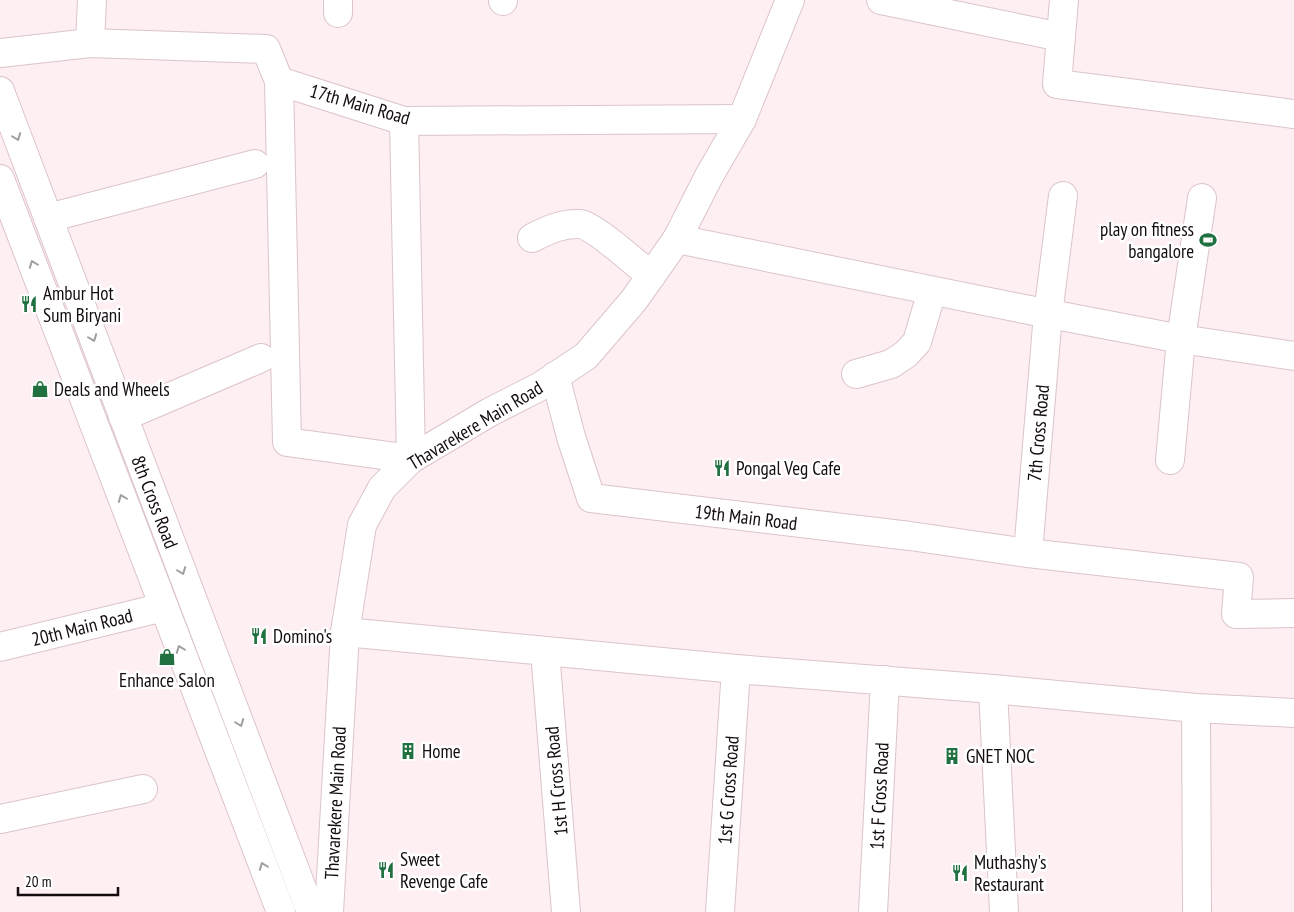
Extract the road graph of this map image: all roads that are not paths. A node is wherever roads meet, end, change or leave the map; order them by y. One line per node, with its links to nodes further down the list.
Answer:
1 (92, 0): 6 (street)
2 (790, 0): 11 (street, Thavarekere Main Road)
3 (881, 0): 5 (street)
4 (1064, 0): 5 (street)
5 (1061, 37): 10 (street)
6 (90, 43): 7 (street); 8 (street)
7 (0, 53)
8 (279, 81): 12 (street, 17th Main Road); 29 (street)
9 (0, 91): 17 (street, 8th Cross Road, one-way to 17)
10 (1294, 114)
11 (742, 119): 12 (street, 17th Main Road); 19 (street, Thavarekere Main Road)
12 (404, 120): 29 (street)
13 (255, 164): 17 (street)
14 (0, 179): 32 (street, 8th Cross Road, one-way to 14)
15 (1063, 196): 22 (street, 7th Cross Road)
16 (1202, 198): 23 (street)
17 (48, 218): 28 (street, 8th Cross Road, one-way to 28)
18 (532, 238): 20 (street)
19 (677, 239): 20 (street, Thavarekere Main Road); 21 (street)
20 (651, 276): 27 (street, Thavarekere Main Road)
21 (932, 291): 22 (street); 26 (street)
22 (1048, 314): 23 (street); 31 (street, 7th Cross Road)
23 (1181, 338): 24 (street); 30 (street)
24 (1294, 356)
25 (262, 358): 28 (street)
26 (856, 374)
27 (555, 376): 29 (street, Thavarekere Main Road); 31 (street, 19th Main Road)
28 (123, 417): 45 (street, 8th Cross Road, one-way to 45)
29 (411, 459): 34 (street, Thavarekere Main Road)
30 (1170, 460)
31 (1028, 553): 33 (street)
32 (164, 607): 35 (street, 20th Main Road); 44 (street, 8th Cross Road, one-way to 32)
33 (1294, 613)
34 (345, 632): 36 (street); 46 (street, Thavarekere Main Road)
35 (0, 647)
36 (545, 651): 37 (street); 47 (street, 1st H Cross Road)
37 (736, 669): 38 (street); 48 (street, 1st G Cross Road)
38 (885, 680): 39 (street); 49 (street, 1st F Cross Road)
39 (993, 689): 40 (street); 50 (street)
40 (1196, 708): 41 (street); 51 (street)
41 (1294, 713)
42 (144, 789): 43 (street)
43 (0, 819)
44 (280, 912)
45 (311, 912)
46 (329, 912)
47 (566, 912)
48 (720, 912)
49 (873, 912)
50 (1004, 912)
51 (1197, 912)

